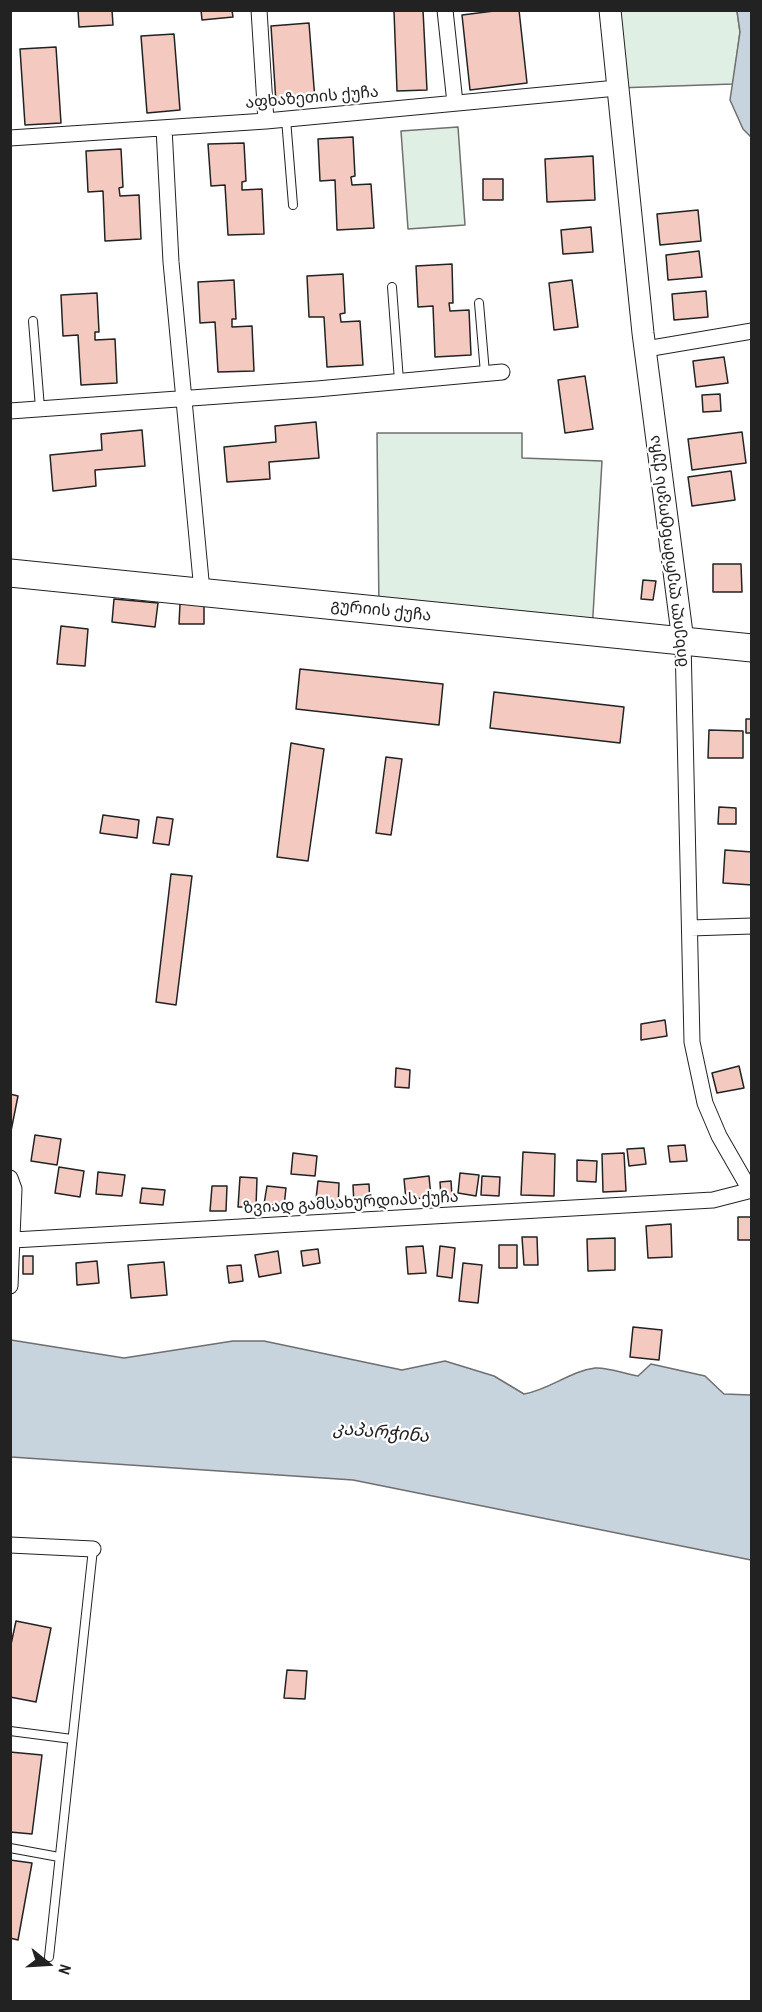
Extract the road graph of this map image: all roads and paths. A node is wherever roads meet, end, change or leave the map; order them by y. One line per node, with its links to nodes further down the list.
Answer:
1 (259, 10): 7 (street)
2 (445, 10): 5 (street)
3 (610, 10): 4 (street, მიხეილ ლერმონტოვის ქუჩა)
4 (617, 88): 5 (street, აფხაზეთის ქუჩა); 15 (street, მიხეილ ლერმონტოვის ქუჩა)
5 (455, 103): 6 (street, აფხაზეთის ქუჩა)
6 (286, 119): 7 (street, აფხაზეთის ქუჩა); 10 (lane)
7 (266, 121): 8 (street, აფხაზეთის ქუჩა)
8 (164, 128): 9 (street, აფხაზეთის ქუჩა); 19 (street)
9 (10, 138)
10 (293, 206)
11 (392, 287): 18 (lane)
12 (479, 303): 17 (lane)
13 (33, 321): 20 (lane)
14 (752, 332): 15 (street)
15 (646, 349): 24 (street, მიხეილ ლერმონტოვის ქუჩა)
16 (501, 372): 17 (street)
17 (485, 373): 18 (street)
18 (399, 381): 19 (street)
19 (185, 397): 20 (street); 23 (street)
20 (40, 408): 21 (street)
21 (10, 411)
22 (10, 573): 23 (highway, გურიის ქუჩა)
23 (202, 591): 24 (highway, გურიის ქუჩა)
24 (683, 641): 25 (highway, გურიის ქუჩა); 27 (street, მიხეილ ლერმონტოვის ქუჩა)
25 (752, 648)
26 (752, 926): 27 (street)
27 (690, 928): 29 (street, მიხეილ ლერმონტოვის ქუჩა)
28 (10, 1178): 30 (street)
29 (751, 1190): 30 (street, ზვიად გამსახურდიას ქუჩა)
30 (13, 1240): 31 (street)
31 (10, 1286)
32 (10, 1545): 33 (street)
33 (93, 1549): 35 (lane)
34 (10, 1731): 35 (lane)
35 (72, 1739): 37 (lane)
36 (10, 1848): 37 (lane)
37 (59, 1857): 38 (lane)
38 (49, 1956)

